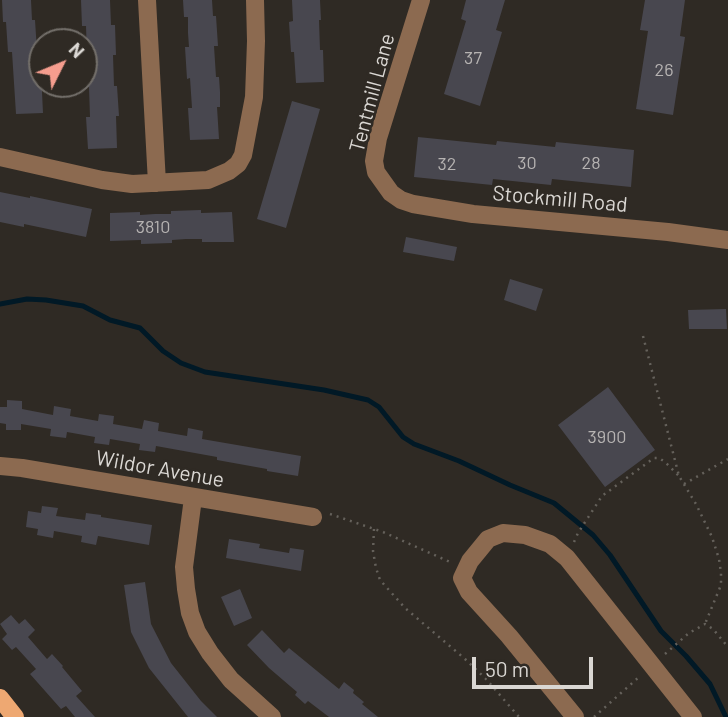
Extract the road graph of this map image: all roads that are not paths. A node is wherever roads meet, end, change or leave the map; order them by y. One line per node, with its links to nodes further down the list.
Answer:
1 (147, 0): 5 (street)
2 (255, 0): 5 (street)
3 (421, 0): 6 (street, Tentmill Lane)
4 (0, 157): 5 (street)
5 (157, 183)
6 (391, 193): 7 (street, Stockmill Road)
7 (728, 240)
8 (0, 466): 9 (street, Wildor Avenue)
9 (193, 498): 10 (street, Wildor Avenue); 13 (street)
10 (313, 517)
11 (0, 698): 12 (main road)
12 (15, 717)
13 (272, 717)
14 (575, 717): 15 (street)
15 (693, 717)

